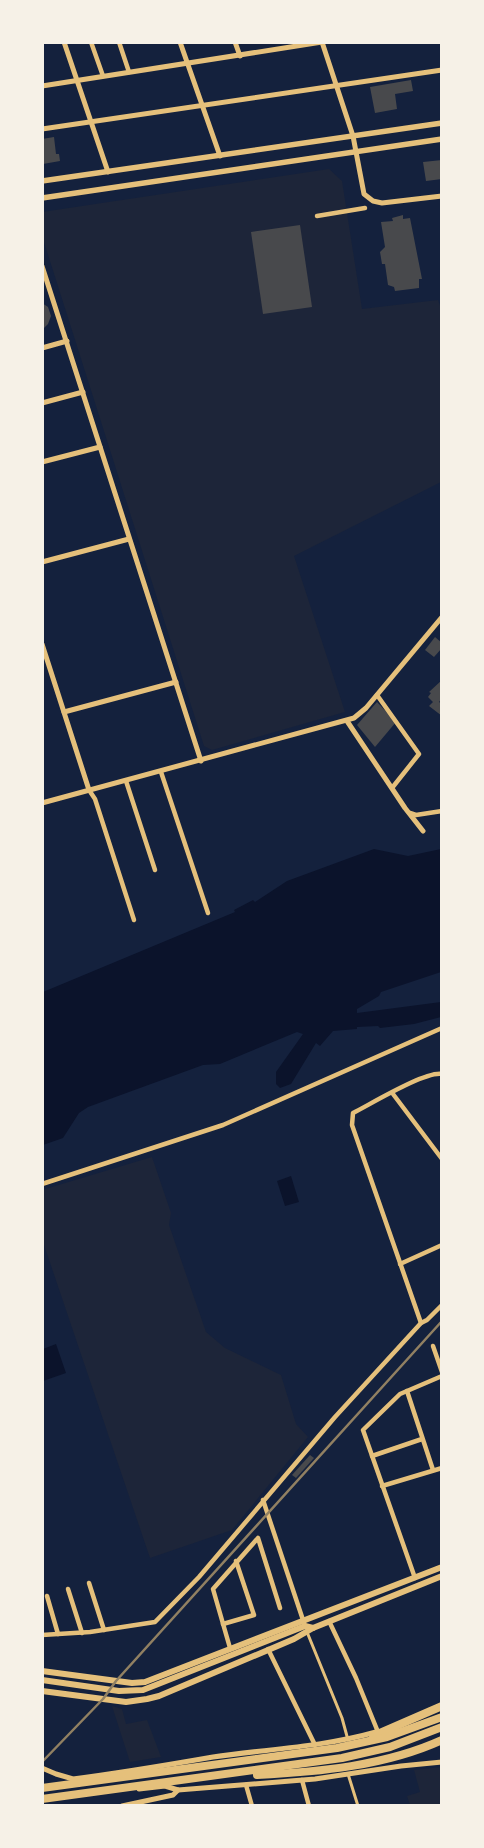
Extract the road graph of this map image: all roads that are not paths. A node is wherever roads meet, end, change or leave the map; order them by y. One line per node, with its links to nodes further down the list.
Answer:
1 (64, 42): 12 (street)
2 (92, 42): 11 (street)
3 (119, 42): 10 (street)
4 (180, 42): 8 (street)
5 (235, 42): 7 (street)
6 (322, 42): 7 (street); 13 (street)
7 (240, 56): 8 (street)
8 (188, 63): 10 (street); 15 (street)
9 (442, 70): 13 (street)
10 (129, 72): 11 (street)
11 (104, 76): 12 (street)
12 (77, 80): 14 (street); 16 (street)
13 (336, 85): 15 (street); 19 (street)
14 (42, 86)
15 (202, 106): 16 (street); 22 (street)
16 (91, 122): 18 (street); 23 (street)
17 (442, 123): 19 (main road)
18 (42, 129)
19 (353, 136): 21 (street); 22 (main road)
20 (442, 139): 21 (main road)
21 (355, 152): 25 (street); 26 (main road)
22 (220, 156): 23 (main road)
23 (108, 172): 24 (main road)
24 (42, 181)
25 (442, 196)
26 (42, 198)
27 (365, 208): 28 (street)
28 (317, 216)
29 (42, 266): 30 (street)
30 (45, 280): 31 (street)
31 (67, 341): 32 (street); 33 (street)
32 (42, 348)
33 (83, 392): 34 (street); 35 (street)
34 (42, 403)
35 (100, 447): 36 (street); 37 (street)
36 (42, 462)
37 (129, 539): 38 (street); 41 (street)
38 (42, 562)
39 (442, 617): 42 (street)
40 (42, 644): 43 (street)
41 (176, 682): 43 (street); 45 (street)
42 (377, 695): 44 (street); 48 (street)
43 (64, 712): 49 (street)
44 (347, 721): 45 (street); 48 (street)
45 (201, 761): 46 (street)
46 (161, 772): 47 (street); 55 (street)
47 (126, 781): 49 (street); 54 (street)
48 (392, 788): 52 (street)
49 (89, 790): 50 (street); 56 (street)
50 (42, 803)
51 (442, 810): 52 (street)
52 (409, 813): 53 (street)
53 (423, 831)
54 (155, 870)
55 (208, 913)
56 (134, 920)
57 (442, 1028): 61 (street)
58 (442, 1074): 59 (street)
59 (393, 1094): 60 (street); 63 (street)
60 (442, 1159)
61 (42, 1184)
62 (442, 1245): 63 (street)
63 (400, 1264): 65 (street)
64 (442, 1305): 65 (street)
65 (420, 1323): 74 (street)
66 (433, 1346): 67 (street)
67 (442, 1374): 68 (street)
68 (407, 1391): 69 (street); 70 (street)
69 (422, 1439): 70 (street); 72 (street)
70 (372, 1456): 73 (street)
71 (442, 1468): 72 (street)
72 (433, 1470): 73 (street)
73 (382, 1486): 78 (street)
74 (263, 1500): 85 (street); 86 (street)
75 (236, 1561): 82 (street); 84 (street); 84 (street)
76 (442, 1567): 78 (main road)
77 (442, 1576): 83 (main road)
78 (415, 1578): 85 (main road)
79 (89, 1583): 86 (street)
80 (68, 1589): 87 (street)
81 (47, 1596): 88 (street)
82 (280, 1608)
83 (329, 1621): 85 (main road); 98 (street)
84 (223, 1624): 90 (street)
85 (308, 1625): 90 (main road); 91 (main road); 93 (main road); 99 (street)
86 (104, 1630): 87 (street)
87 (82, 1633): 88 (street)
88 (58, 1634): 89 (street)
89 (42, 1635)
90 (230, 1648): 92 (main road)
91 (268, 1649): 94 (main road); 101 (street)
92 (42, 1671)
93 (42, 1680)
94 (42, 1691)
95 (442, 1705): 98 (street); 102 (highway)
96 (442, 1717): 102 (highway)
97 (442, 1727): 109 (highway)
98 (378, 1732): 99 (street)
99 (348, 1740): 101 (street)
100 (442, 1740): 109 (highway)
101 (315, 1745): 104 (street)
102 (338, 1748): 110 (highway)
103 (442, 1762): 106 (street)
104 (170, 1766): 105 (street); 111 (street)
105 (42, 1768)
106 (348, 1774): 107 (street); 116 (street)
107 (302, 1780): 108 (street); 115 (street)
108 (246, 1785): 111 (street); 114 (street)
109 (128, 1787): 112 (highway)
110 (42, 1788)
111 (178, 1790): 112 (street); 113 (street)
112 (42, 1800)
113 (122, 1806)
114 (252, 1806)
115 (310, 1806)
116 (358, 1806)

